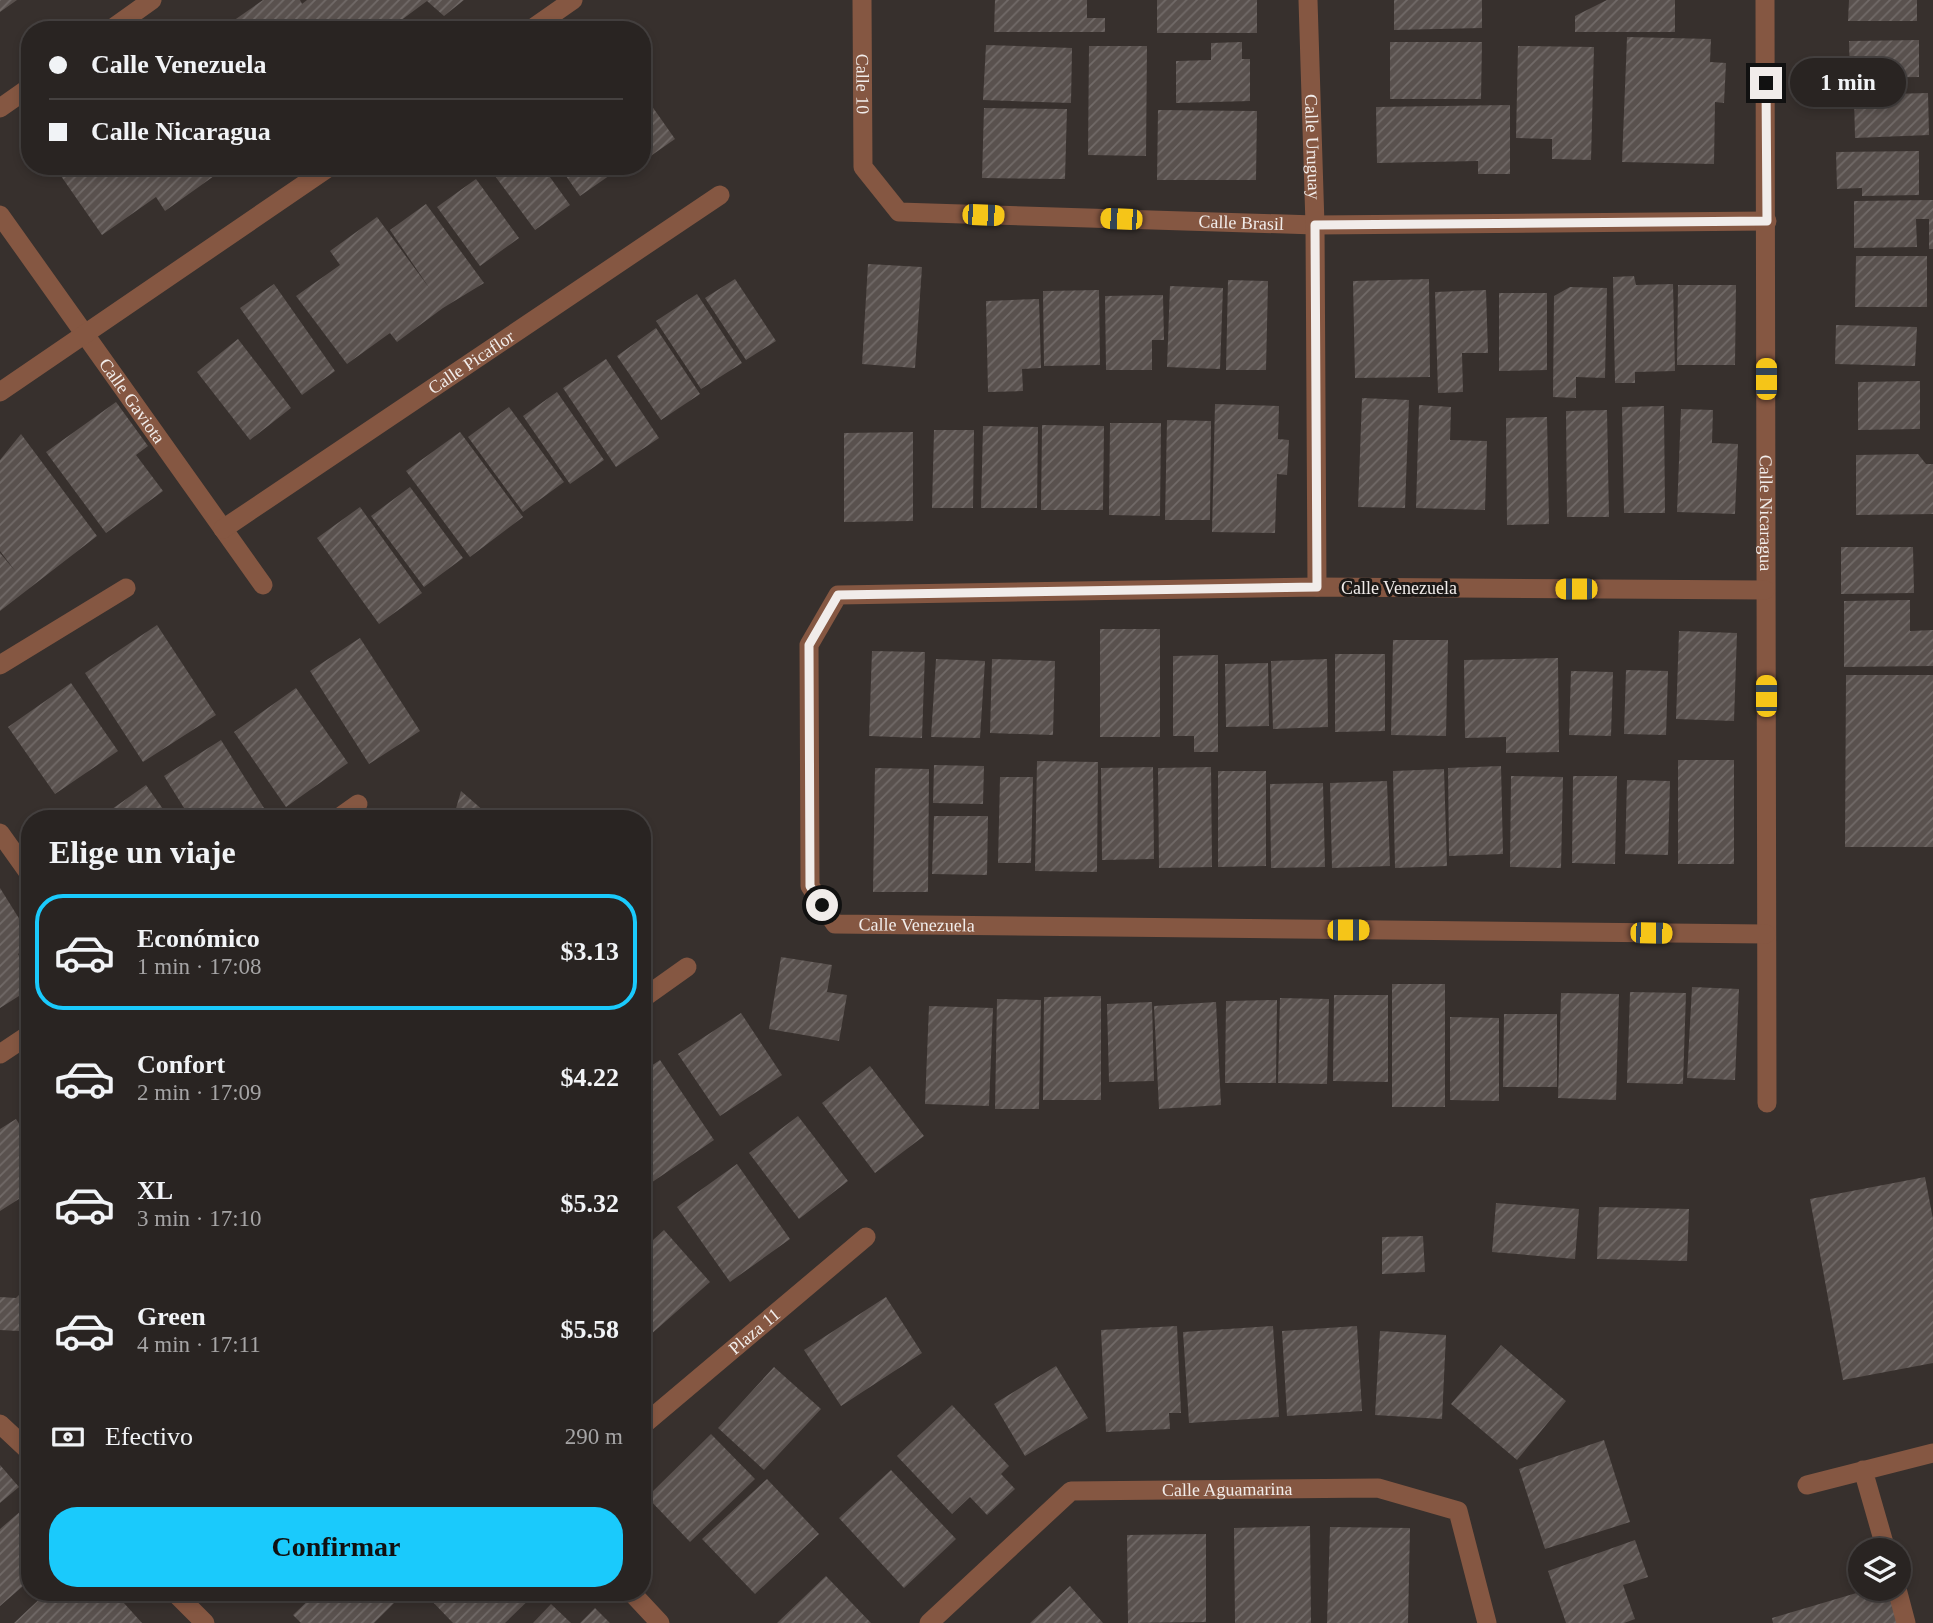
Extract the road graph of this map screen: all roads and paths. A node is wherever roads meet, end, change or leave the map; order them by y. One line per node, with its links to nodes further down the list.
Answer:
1 (152, 0): 6 (street)
2 (573, 0): 7 (street)
3 (862, 0): 10 (street, Calle 10)
4 (1308, 0): 15 (street, Calle Uruguay)
5 (1765, 0): 14 (street, Calle Nicaragua)
6 (123, 21)
7 (543, 21)
8 (21, 93): 9 (street)
9 (0, 108)
10 (863, 167): 15 (street, Calle Brasil)
11 (318, 175): 16 (street)
12 (720, 195): 18 (street, Calle Picaflor)
13 (0, 215): 16 (street, Calle Gaviota)
14 (1767, 221): 15 (street, Calle Brasil); 22 (street, Calle Nicaragua)
15 (1315, 225): 20 (street, Calle Uruguay)
16 (84, 335): 17 (street); 18 (street, Calle Gaviota)
17 (0, 392)
18 (223, 529): 19 (street, Calle Gaviota)
19 (263, 585)
20 (1317, 587): 22 (street, Calle Venezuela); 28 (street, Calle Venezuela)
21 (127, 588): 23 (street)
22 (1765, 590): 28 (street, Calle Nicaragua)
23 (0, 665)
24 (358, 804): 25 (street)
25 (350, 810)
26 (0, 833): 27 (street)
27 (21, 862)
28 (1766, 934): 33 (street, Calle Nicaragua)
29 (687, 967): 30 (street)
30 (651, 993)
31 (21, 1040): 32 (street)
32 (0, 1054)
33 (1766, 1103)
34 (866, 1237): 35 (street, Plaza 11)
35 (651, 1418)
36 (0, 1424): 37 (street)
37 (21, 1444)
38 (1933, 1453): 39 (street)
39 (1863, 1470): 40 (street); 41 (street)
40 (1807, 1485)
41 (1883, 1538)
42 (183, 1601): 45 (street)
43 (639, 1601): 46 (street)
44 (1900, 1601): 49 (street)
45 (205, 1623)
46 (660, 1623)
47 (929, 1623): 48 (street, Calle Aguamarina)
48 (1487, 1623)
49 (1906, 1623)

